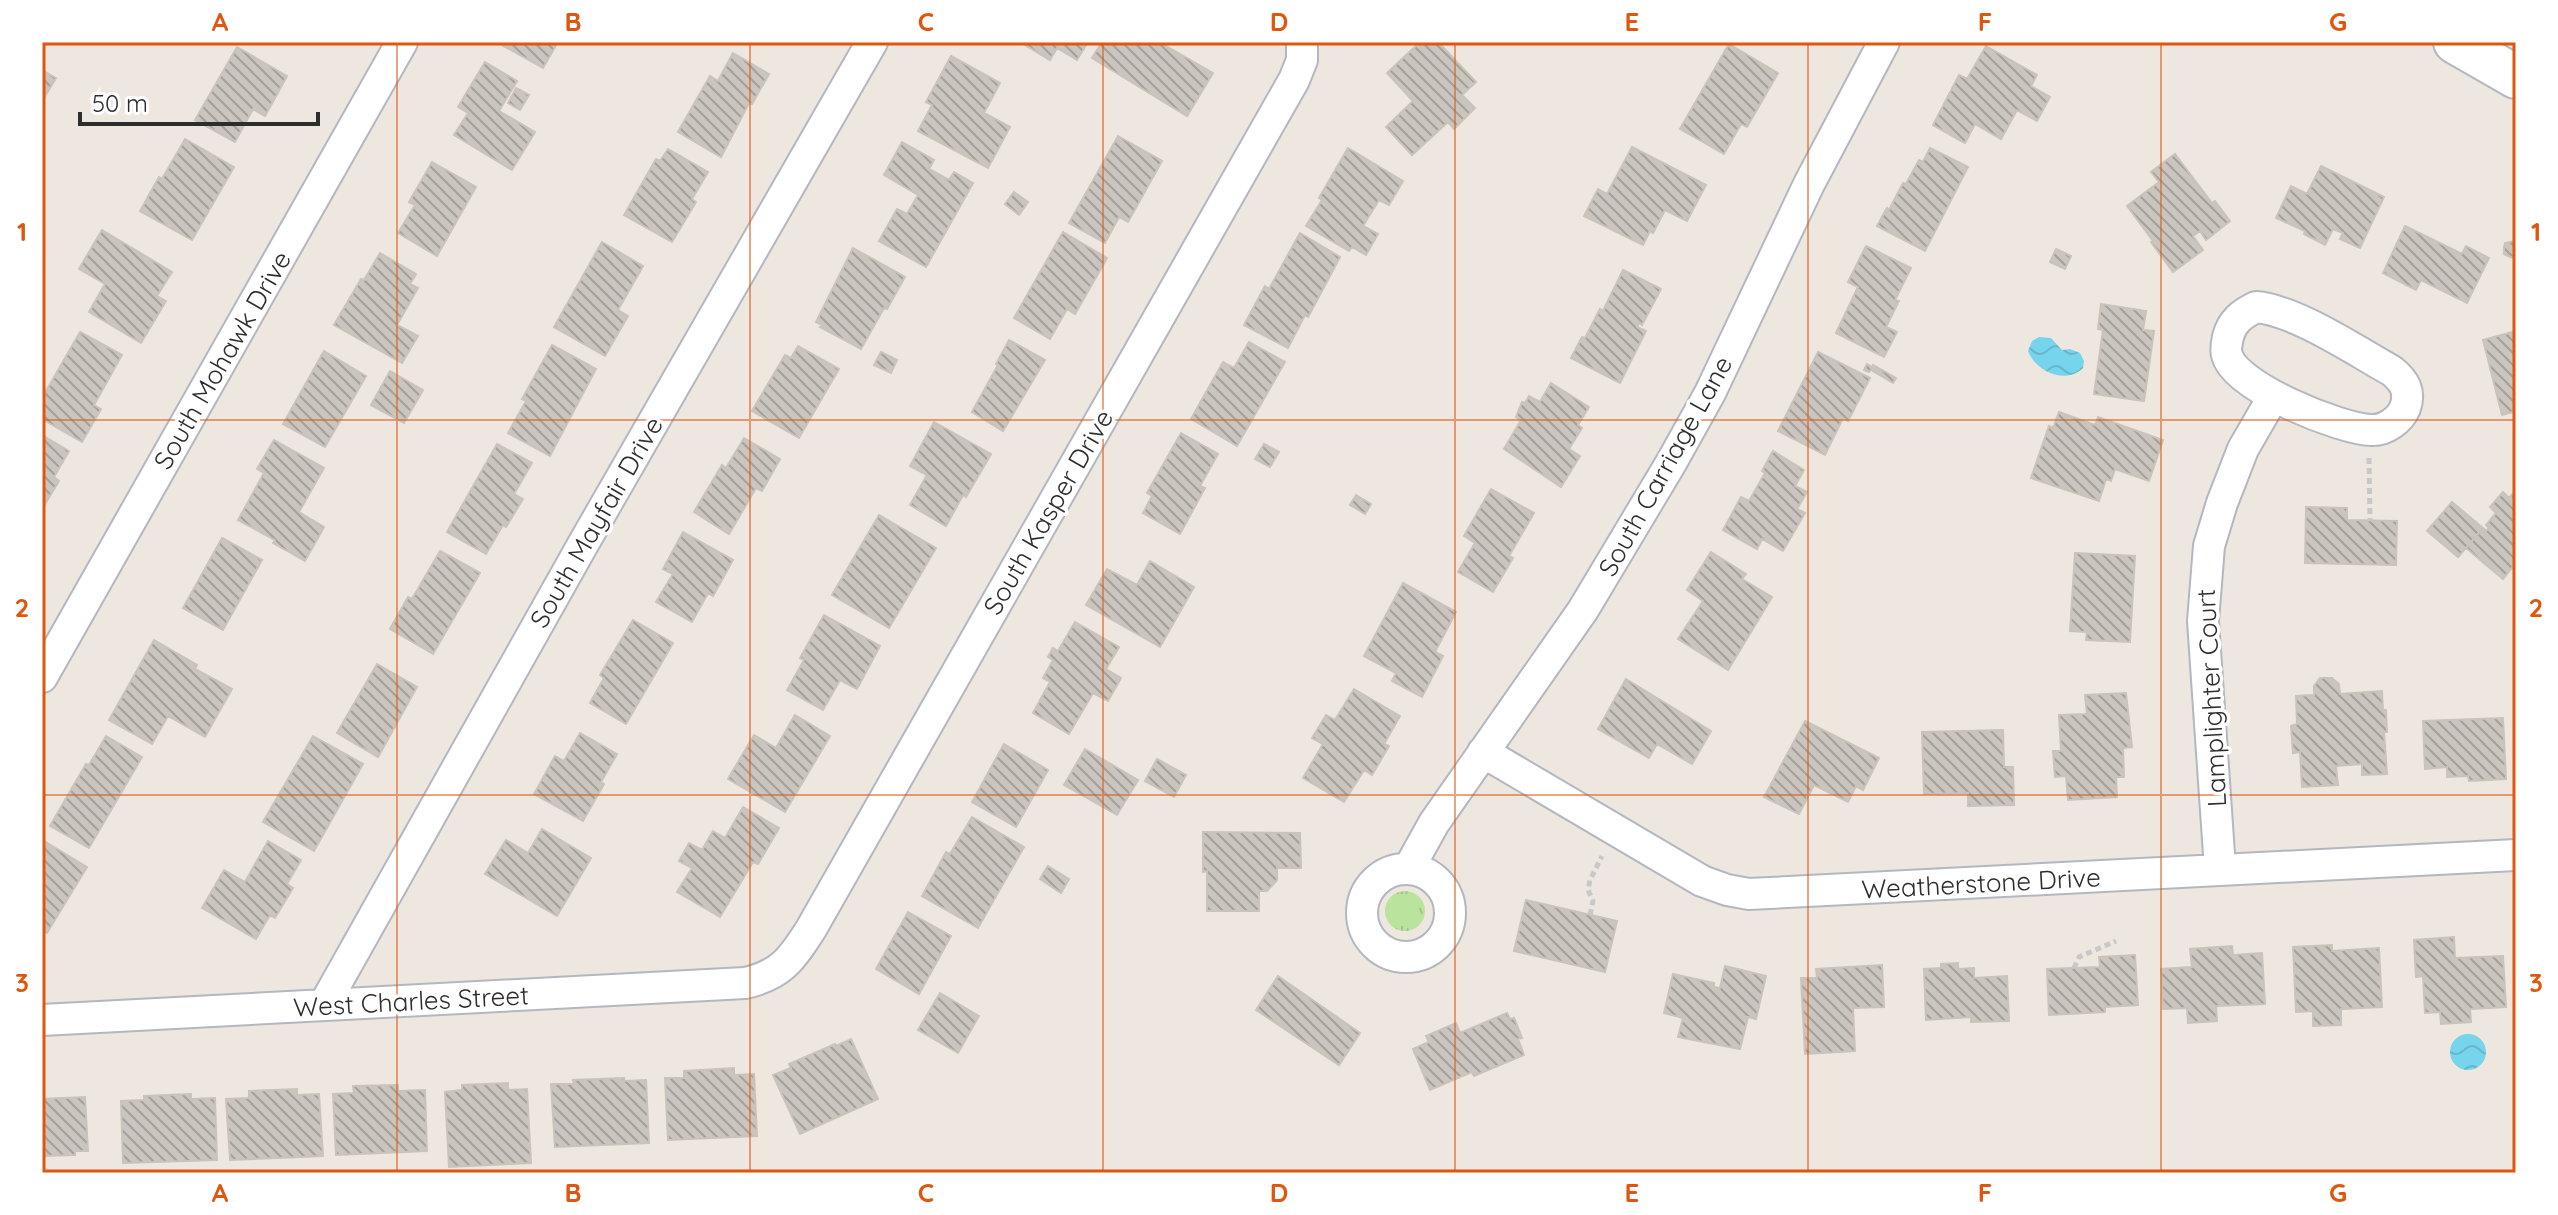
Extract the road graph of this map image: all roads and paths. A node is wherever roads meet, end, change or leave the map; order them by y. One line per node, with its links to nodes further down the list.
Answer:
1 (402, 42): 10 (street, South Mohawk Drive)
2 (872, 42): 20 (street, South Mayfair Drive)
3 (1884, 42): 11 (street, South Carriage Lane)
4 (2455, 42): 6 (main road)
5 (1302, 44): 19 (street, South Kasper Drive)
6 (2516, 77)
7 (2273, 397): 8 (street); 8 (street); 15 (street, Lamplighter Court)
8 (2372, 431): 9 (path)
9 (2370, 521)
10 (42, 677)
11 (1483, 752): 12 (street, Weatherstone Drive); 14 (street, South Carriage Lane)
12 (1615, 831): 15 (street, Weatherstone Drive); 16 (path)
13 (2516, 855): 15 (street, Weatherstone Drive)
14 (1409, 868)
15 (2220, 869)
16 (1590, 915)
17 (2116, 941): 18 (path)
18 (2074, 968)
19 (779, 971): 20 (street, West Charles Street)
20 (324, 1005): 21 (street, West Charles Street)
21 (42, 1020)

